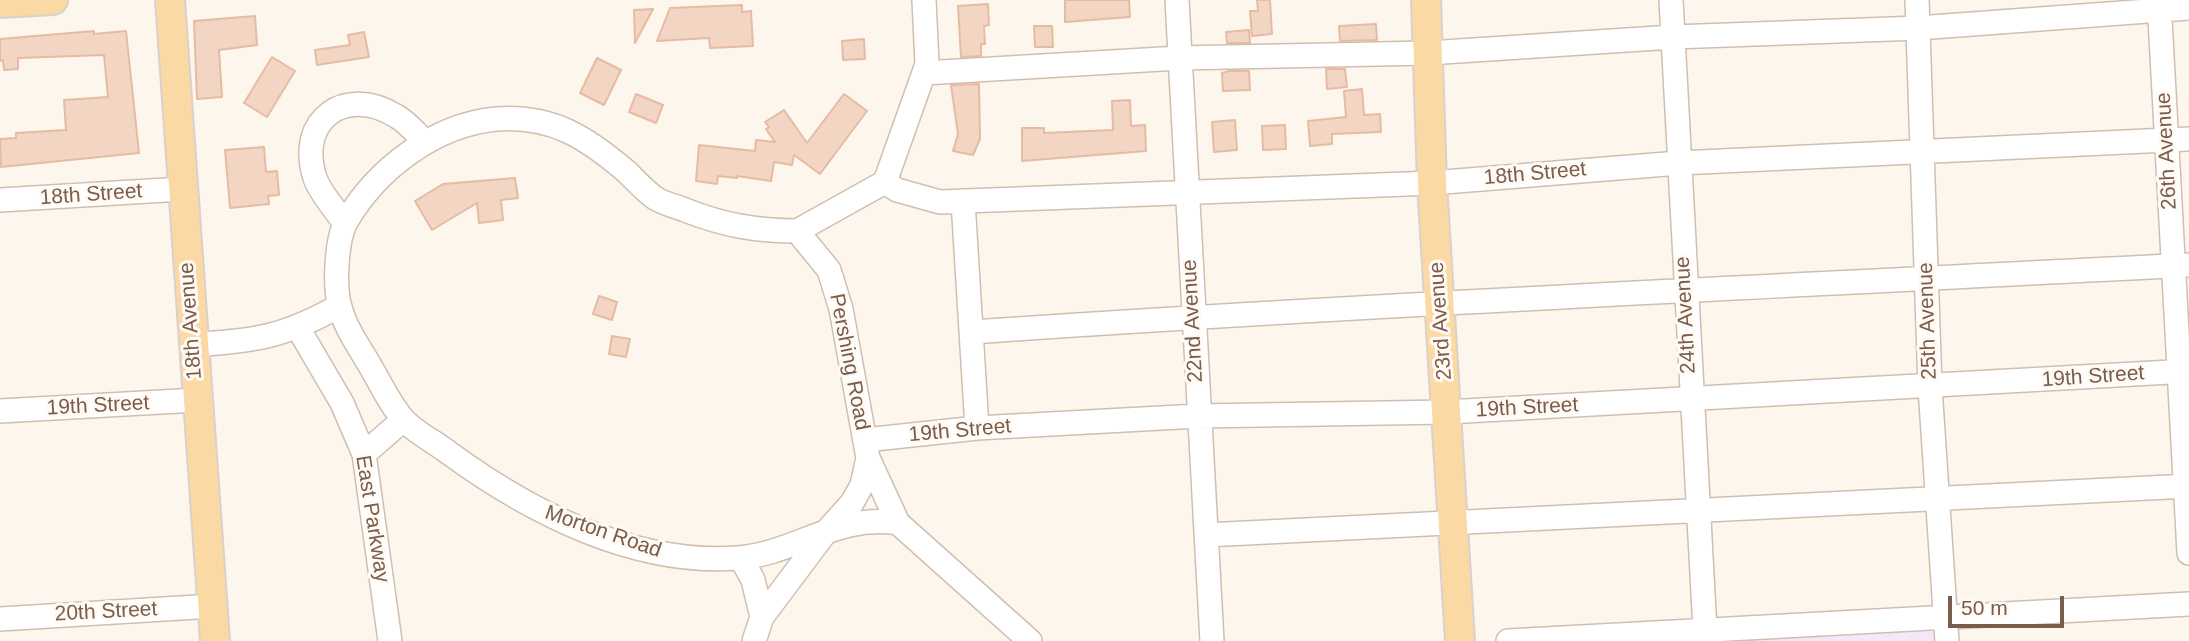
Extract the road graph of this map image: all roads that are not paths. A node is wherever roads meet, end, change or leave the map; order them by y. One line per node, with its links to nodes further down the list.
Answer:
1 (53, 0): 8 (main road)
2 (170, 0): 22 (main road, 18th Avenue)
3 (924, 0): 15 (street)
4 (1177, 0): 14 (street, 22nd Avenue)
5 (1426, 0): 13 (main road, 23rd Avenue)
6 (1671, 0): 12 (street, 24th Avenue)
7 (1917, 0): 11 (street, 25th Avenue)
8 (0, 3)
9 (2159, 5): 10 (street); 11 (street); 16 (street, 26th Avenue)
10 (2189, 8)
11 (1918, 28): 12 (street); 18 (street, 25th Avenue)
12 (1673, 37): 13 (street); 19 (street, 24th Avenue)
13 (1428, 53): 14 (street); 21 (main road, 23rd Avenue)
14 (1180, 58): 15 (street); 23 (street, 22nd Avenue)
15 (924, 73): 20 (street)
16 (2178, 140): 18 (street, 18th Street); 28 (street, 26th Avenue)
17 (425, 142): 26 (street); 26 (street); 27 (street)
18 (1922, 153): 19 (street, 18th Street); 29 (street, 25th Avenue)
19 (1679, 163): 21 (street, 18th Street); 30 (street, 24th Avenue)
20 (885, 182): 25 (street, 18th Street); 27 (street)
21 (1432, 183): 23 (street, 18th Street); 31 (main road, 23rd Avenue)
22 (182, 189): 24 (street, 18th Street); 36 (main road, 18th Avenue)
23 (1186, 191): 25 (street, 18th Street); 33 (street, 22nd Avenue)
24 (0, 200)
25 (963, 201): 35 (street)
26 (345, 224): 32 (street)
27 (797, 231): 46 (street, Pershing Road)
28 (2181, 265): 29 (street); 37 (street, 26th Avenue)
29 (1926, 276): 30 (street); 38 (street, 25th Avenue)
30 (1685, 292): 31 (street); 39 (street, 24th Avenue)
31 (1440, 305): 33 (street); 42 (main road, 23rd Avenue)
32 (339, 306): 34 (street); 44 (street)
33 (1193, 317): 35 (street); 43 (street, 22nd Avenue)
34 (298, 328): 36 (street); 47 (street, East Parkway)
35 (972, 332): 45 (street)
36 (193, 345): 40 (main road, 18th Avenue)
37 (2183, 371): 38 (street, 19th Street); 48 (street, 26th Avenue)
38 (1930, 387): 39 (street, 19th Street); 49 (street, 25th Avenue)
39 (1690, 399): 42 (street, 19th Street); 50 (street, 24th Avenue)
40 (197, 400): 41 (street, 19th Street); 58 (main road, 18th Avenue)
41 (0, 411)
42 (1447, 412): 43 (street, 19th Street); 52 (main road, 23rd Avenue)
43 (1198, 416): 45 (street, 19th Street); 54 (street, 22nd Avenue)
44 (403, 420): 47 (street); 56 (street, Morton Road)
45 (977, 429): 46 (street, 19th Street)
46 (866, 449): 51 (street, Pershing Road); 53 (street, Pershing Road)
47 (364, 454): 66 (street, East Parkway)
48 (2187, 486): 49 (street); 55 (street, 26th Avenue)
49 (1938, 496): 50 (street); 61 (street, 25th Avenue)
50 (1698, 511): 52 (street); 62 (street, 24th Avenue)
51 (898, 523): 53 (street, Morton Road); 68 (street)
52 (1453, 524): 54 (street); 70 (main road, 23rd Avenue)
53 (825, 533): 56 (street, Morton Road); 59 (street, Pershing Road)
54 (1206, 534): 69 (street, 22nd Avenue)
55 (2189, 553)
56 (741, 558): 59 (street)
57 (2189, 604): 61 (street)
58 (212, 606): 60 (street, 20th Street); 65 (main road, 18th Avenue)
59 (762, 617): 67 (street, Pershing Road)
60 (0, 618)
61 (1945, 618): 63 (street); 72 (street, 25th Avenue)
62 (1705, 630): 63 (street); 64 (street)
63 (1837, 632)
64 (1601, 638): 71 (street)
65 (215, 641)
66 (390, 641)
67 (754, 641)
68 (1030, 641)
69 (1212, 641)
70 (1460, 641)
71 (1508, 641)
72 (1947, 641)

